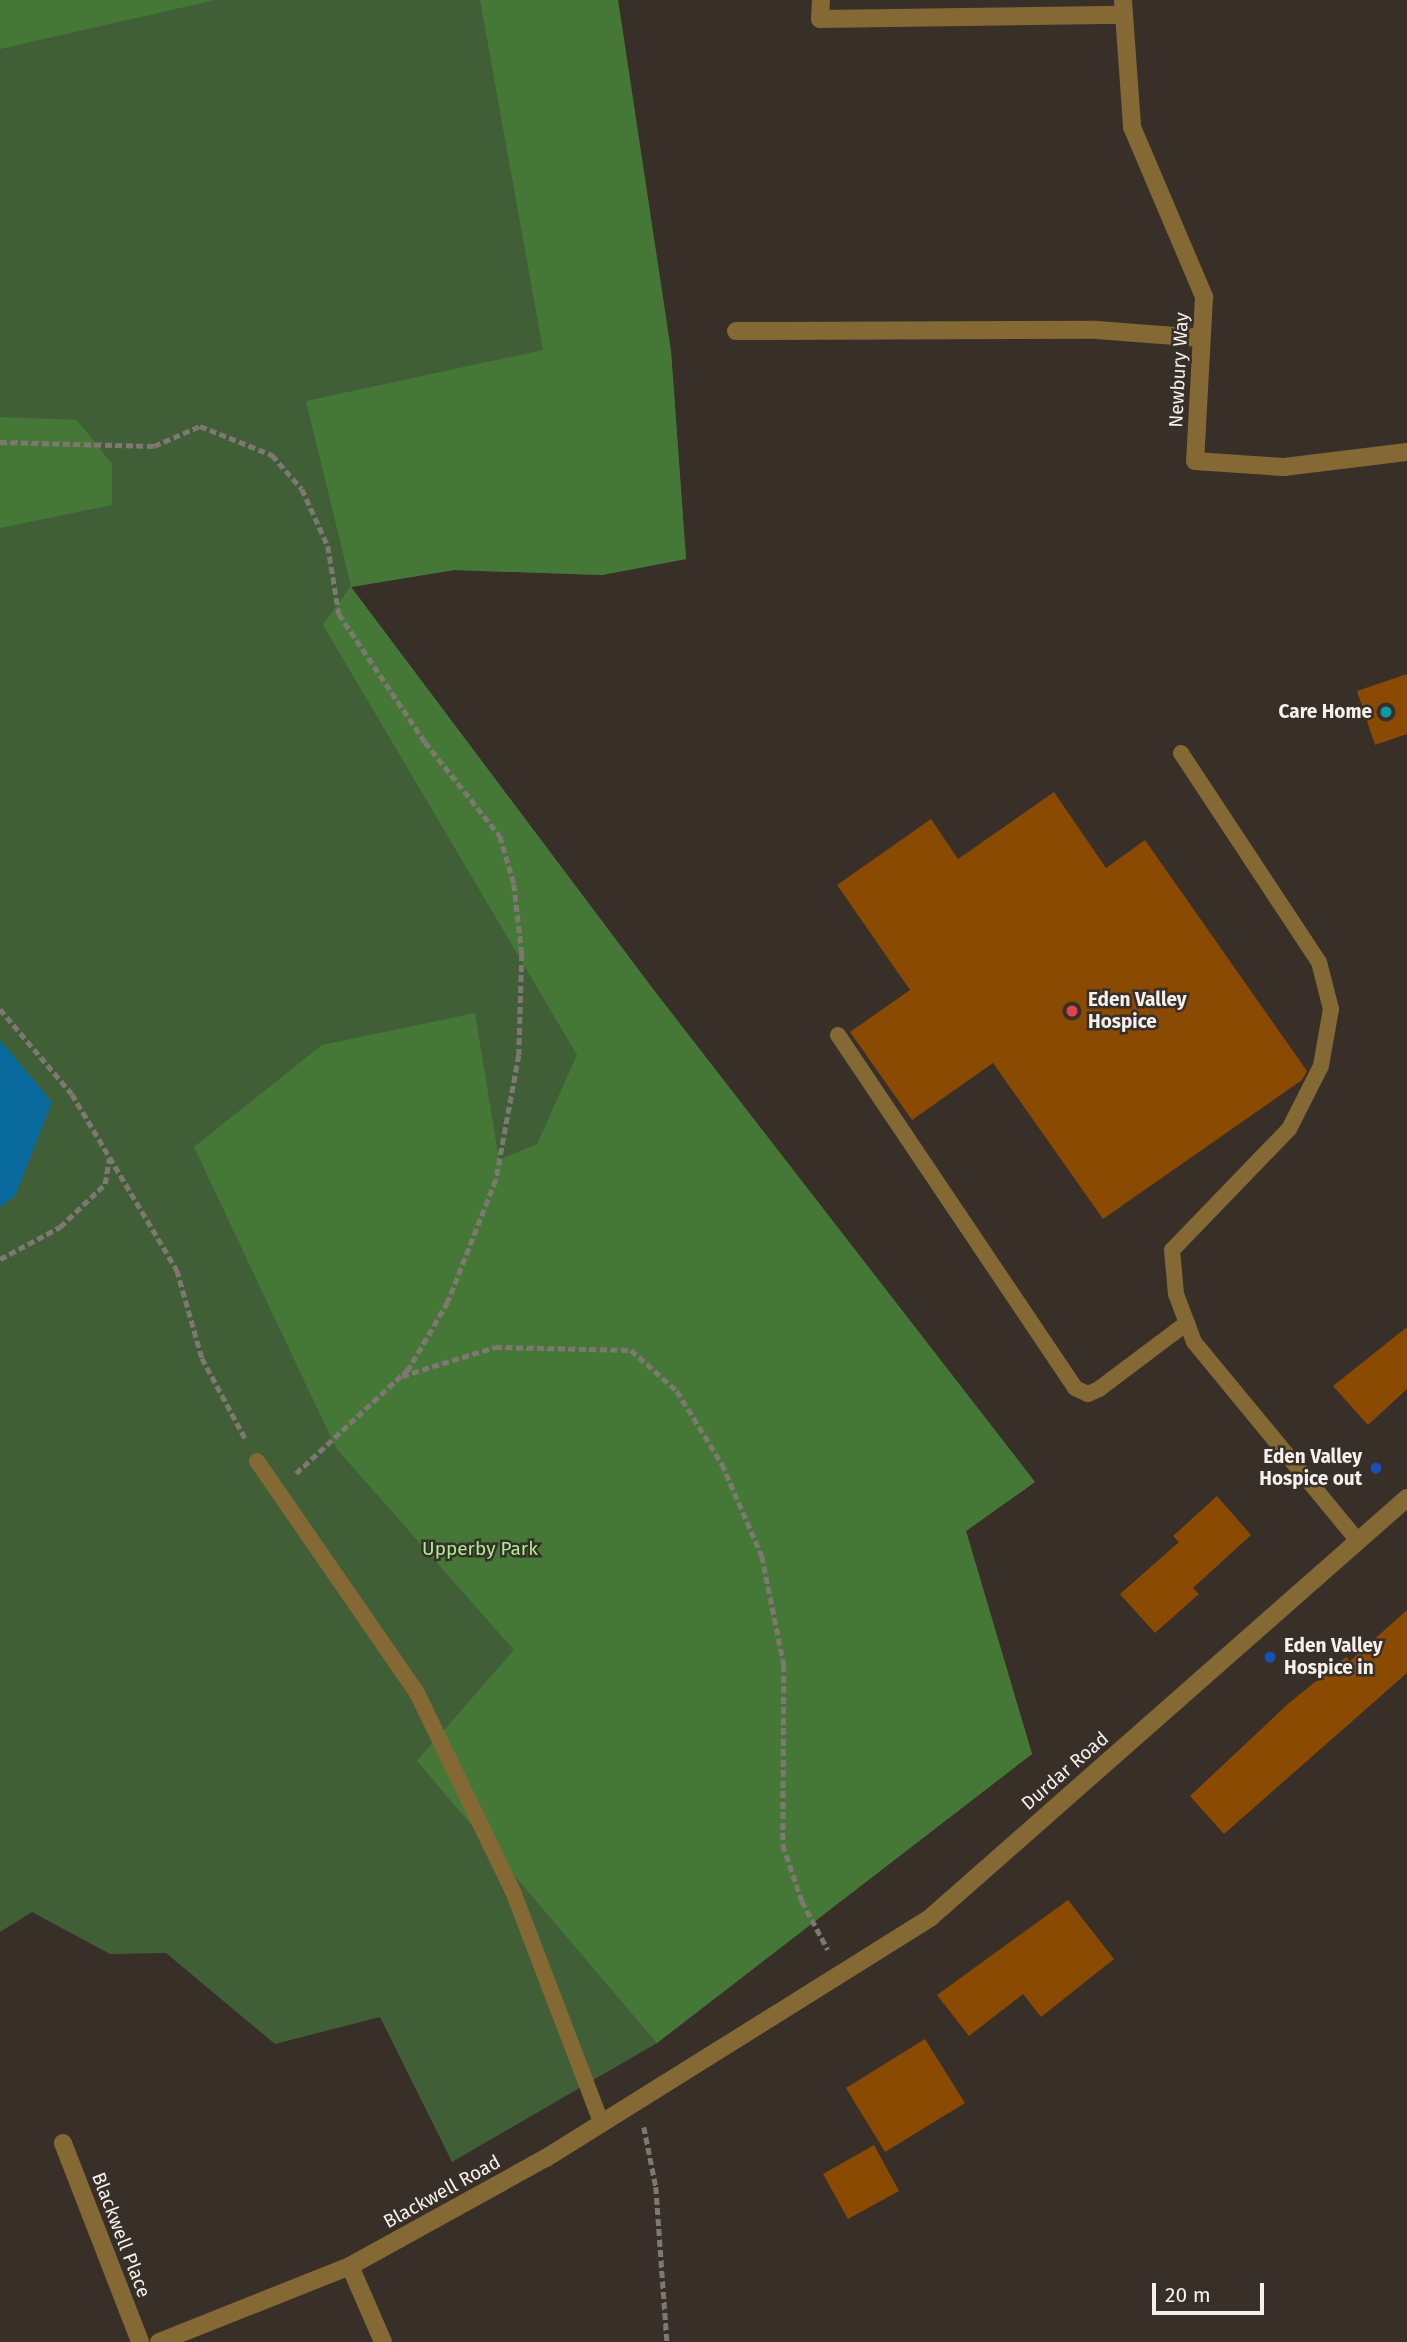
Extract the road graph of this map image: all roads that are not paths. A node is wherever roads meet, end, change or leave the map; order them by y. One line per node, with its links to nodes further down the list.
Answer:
1 (821, 0): 2 (street)
2 (1122, 8): 4 (street, Newbury Way)
3 (736, 331): 4 (street)
4 (1201, 338): 5 (street, Newbury Way)
5 (1407, 452)
6 (1181, 753): 8 (lane)
7 (838, 1035): 8 (lane)
8 (1187, 1323): 11 (lane)
9 (257, 1461): 13 (lane)
10 (1407, 1497): 11 (street, Durdar Road)
11 (1358, 1541): 12 (street, Durdar Road)
12 (729, 2047): 13 (street, Blackwell Road)
13 (602, 2124): 15 (street, Blackwell Road)
14 (63, 2143): 16 (street, Blackwell Place)
15 (351, 2266): 17 (street, Blackwell Road); 18 (street)
16 (140, 2342)
17 (159, 2342)
18 (383, 2342)

